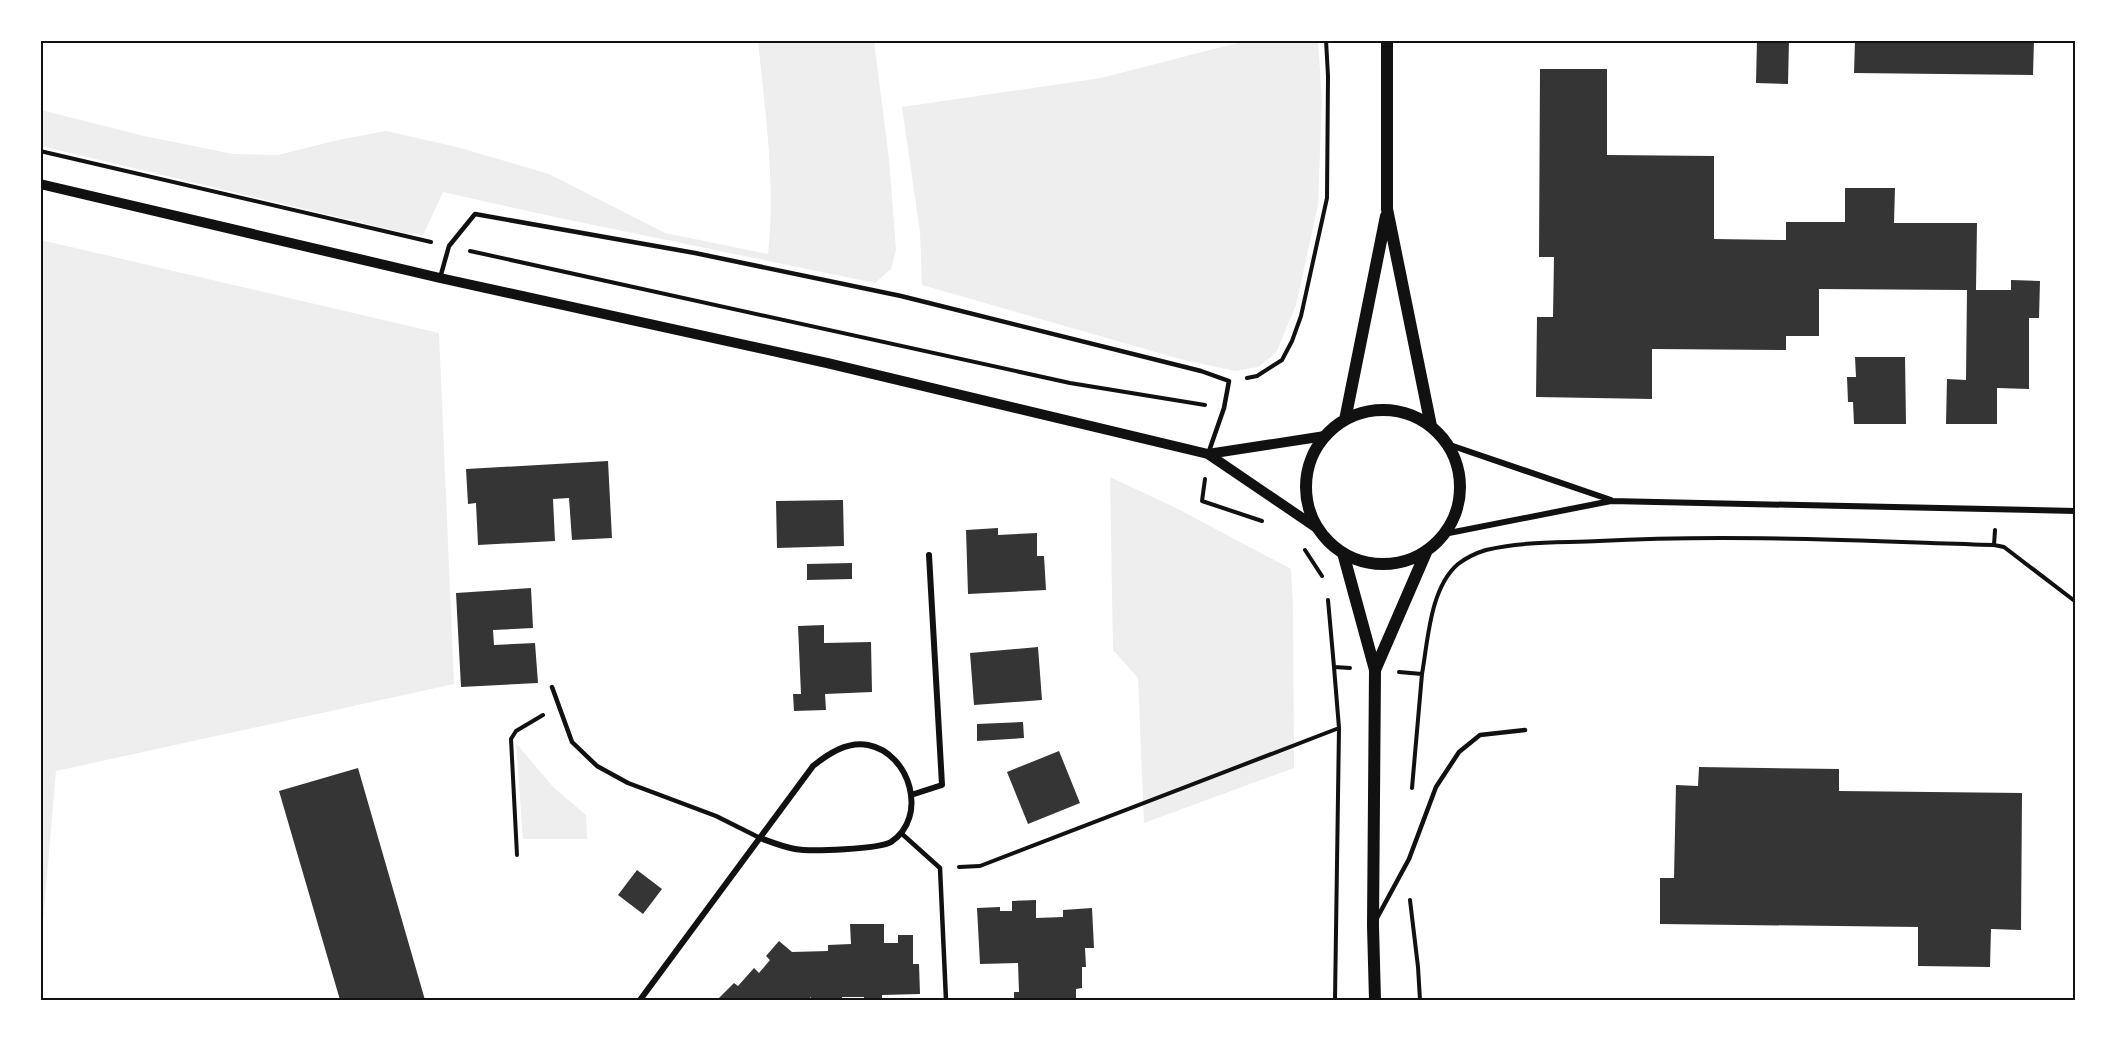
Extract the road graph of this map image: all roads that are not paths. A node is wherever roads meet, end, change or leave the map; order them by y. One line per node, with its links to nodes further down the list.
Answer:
1 (1387, 40): 3 (main road)
2 (40, 184): 4 (street)
3 (1387, 209): 5 (main road); 6 (main road)
4 (440, 278): 9 (street); 9 (lane)
5 (1345, 420): 6 (main road); 7 (main road)
6 (1431, 426): 8 (main road)
7 (1325, 436): 9 (street); 12 (main road)
8 (1447, 444): 10 (street); 13 (main road)
9 (1208, 454): 12 (street)
10 (1611, 501): 11 (street); 13 (street)
11 (2076, 512)
12 (1317, 528): 15 (main road)
13 (1444, 534): 14 (main road)
14 (1427, 550): 15 (main road); 17 (main road)
15 (1342, 552): 17 (main road)
16 (929, 555): 20 (street)
17 (1375, 670): 23 (main road)
18 (552, 687): 22 (lane)
19 (1525, 730): 23 (lane)
20 (911, 795): 21 (street); 22 (street)
21 (901, 833): 22 (street); 25 (lane)
22 (760, 838): 24 (street)
23 (1373, 926): 26 (main road)
24 (640, 1000)
25 (946, 1000)
26 (1374, 1000)

